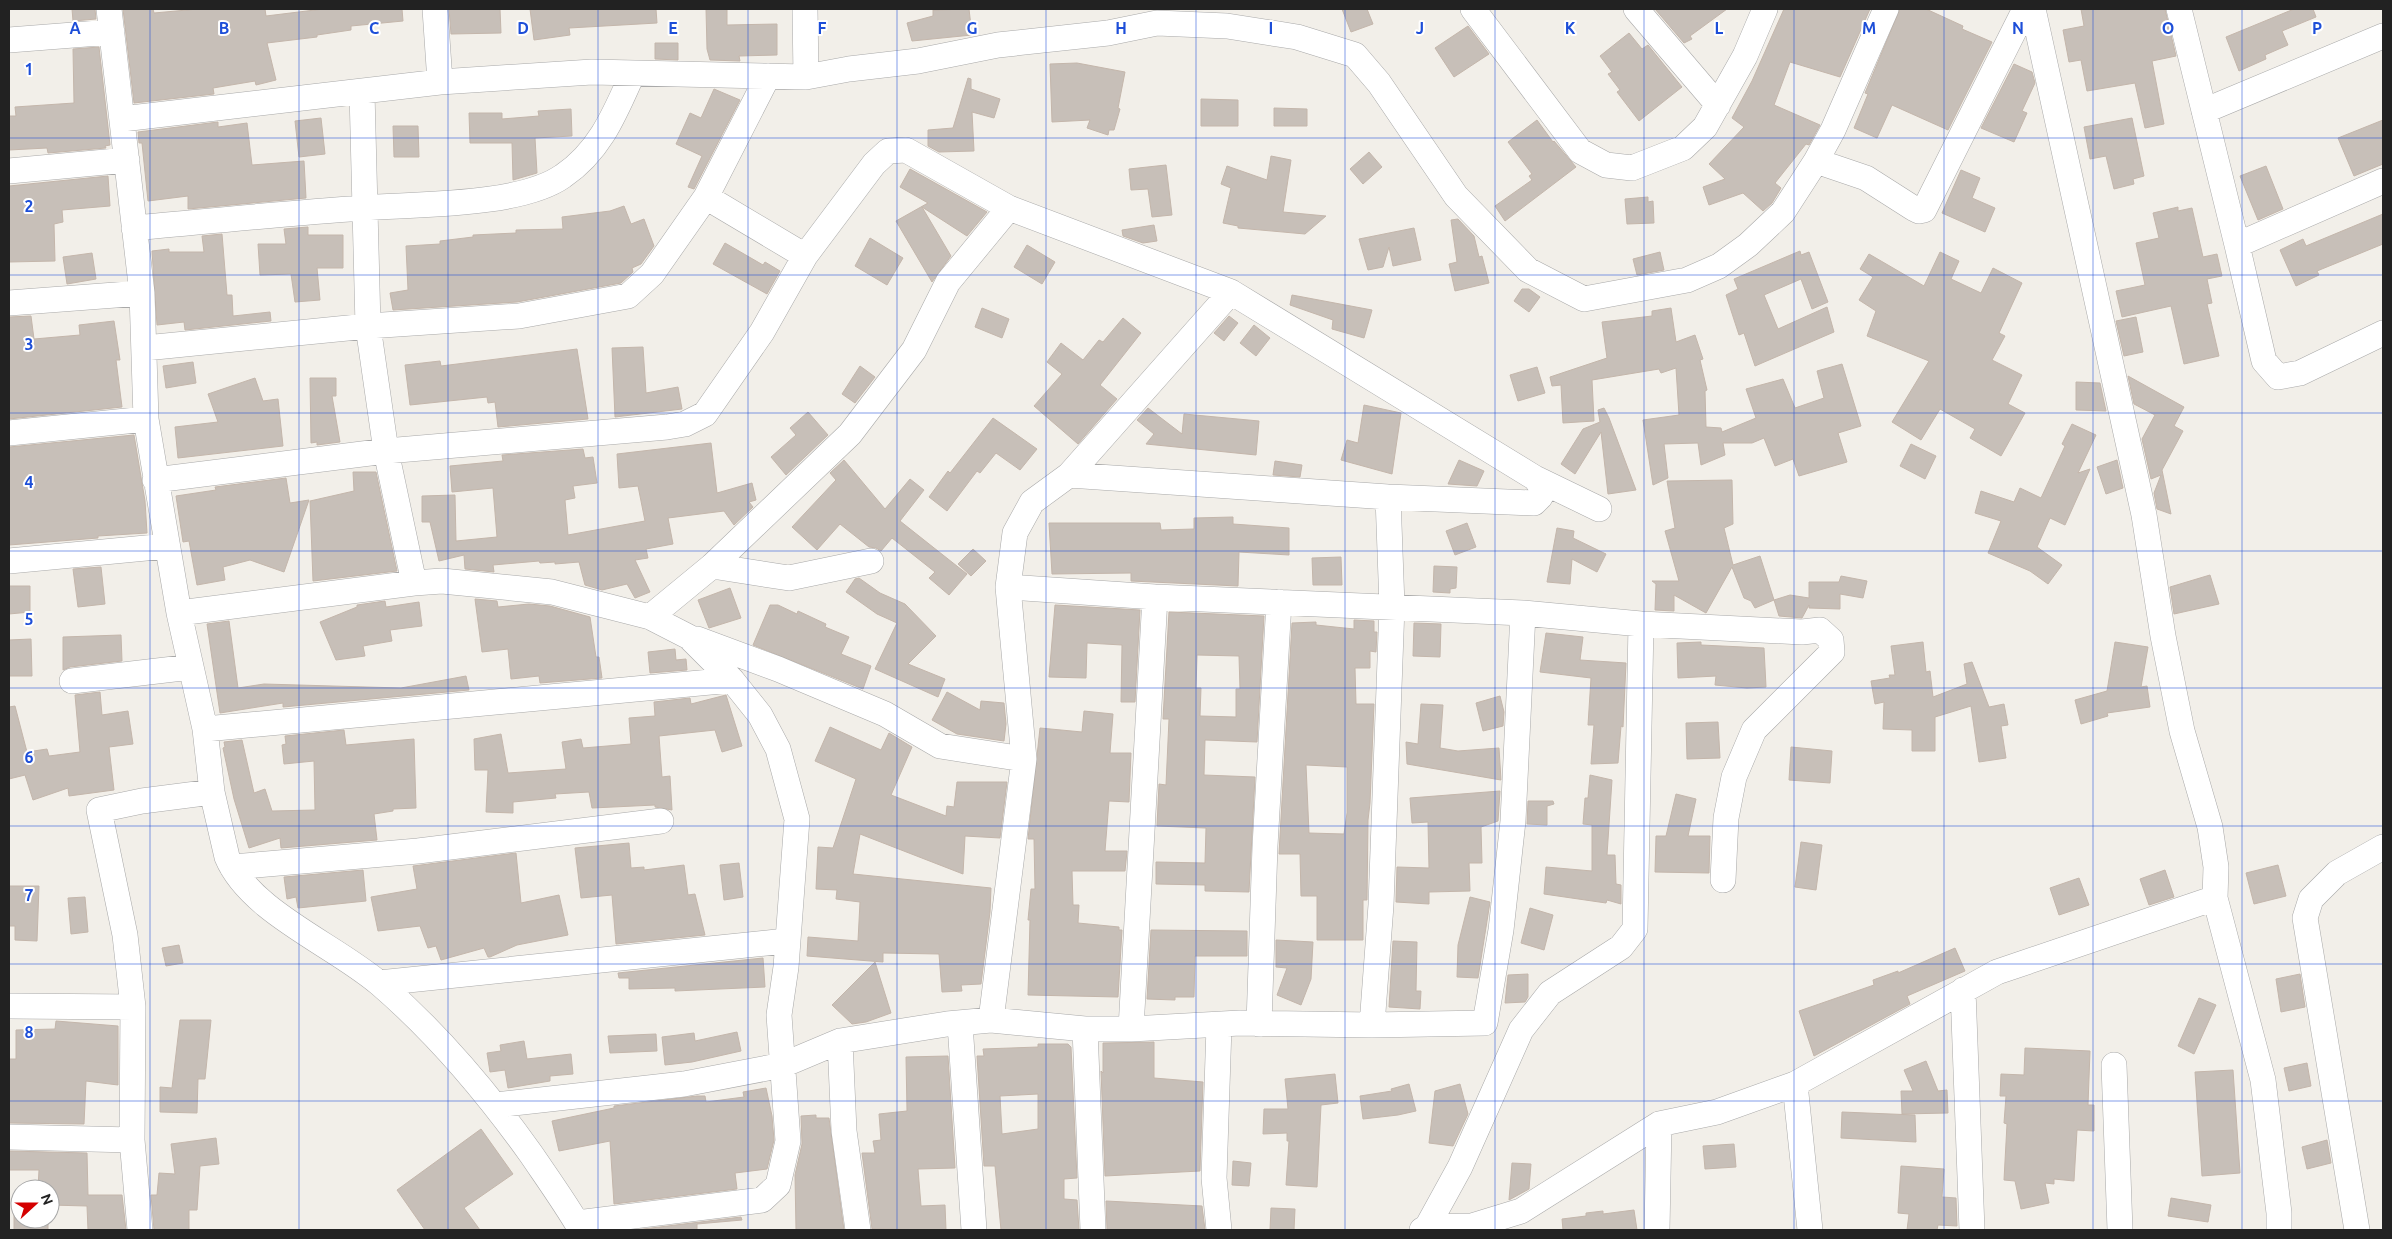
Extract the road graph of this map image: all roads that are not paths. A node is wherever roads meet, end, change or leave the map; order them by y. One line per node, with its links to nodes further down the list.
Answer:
1 (435, 9): 16 (street)
2 (805, 9): 15 (street)
3 (1473, 9): 18 (street)
4 (1636, 9): 18 (street)
5 (1765, 9): 18 (street)
6 (1886, 9): 22 (street)
7 (2025, 9): 22 (street)
8 (2033, 9): 68 (street)
9 (2179, 9): 19 (street)
10 (110, 21): 12 (street); 20 (street)
11 (2383, 36): 19 (street)
12 (9, 40)
13 (632, 75): 14 (street); 16 (street); 26 (street)
14 (768, 76): 15 (street); 25 (street)
15 (806, 77): 22 (street)
16 (440, 82): 17 (street)
17 (362, 92): 20 (street); 26 (street)
18 (1718, 105)
19 (2204, 111): 29 (street)
20 (122, 119): 21 (street)
21 (126, 160): 23 (street); 28 (street)
22 (1816, 161)
23 (9, 171)
24 (2383, 181): 29 (street)
25 (706, 197): 30 (street); 34 (street)
26 (364, 208): 28 (street); 34 (street)
27 (1009, 208): 30 (street); 31 (street); 48 (street)
28 (134, 228): 32 (street)
29 (2237, 245): 35 (street)
30 (805, 256): 39 (street)
31 (1231, 292): 40 (street); 41 (street)
32 (142, 294): 33 (street); 36 (street)
33 (9, 303)
34 (368, 326): 36 (street); 39 (street)
35 (2383, 333)
36 (145, 348): 37 (street)
37 (146, 419): 38 (street); 42 (street)
38 (9, 433)
39 (386, 451): 42 (street); 49 (street)
40 (1069, 475): 43 (street); 50 (street)
41 (1535, 478): 43 (street); 44 (street)
42 (155, 480): 45 (street)
43 (1388, 497): 53 (street)
44 (1600, 509)
45 (167, 546): 46 (street); 54 (street)
46 (9, 561)
47 (871, 561): 48 (street)
48 (712, 566): 56 (street)
49 (414, 582): 54 (street); 56 (street)
50 (1008, 587): 51 (street); 62 (street)
51 (1155, 597): 52 (street); 80 (street)
52 (1279, 602): 53 (street); 76 (street)
53 (1392, 606): 55 (street); 77 (street)
54 (179, 613): 58 (street)
55 (1523, 613): 57 (street); 77 (street)
56 (650, 618): 59 (street)
57 (1641, 624): 67 (street); 91 (street)
58 (191, 667): 60 (street); 61 (street)
59 (729, 667): 61 (street); 62 (street); 69 (street)
60 (72, 681)
61 (205, 729): 63 (street)
62 (1024, 759): 74 (street)
63 (212, 792): 66 (street); 73 (street)
64 (662, 821): 66 (street)
65 (2383, 847): 102 (street)
66 (232, 867): 70 (street)
67 (1723, 880)
68 (2216, 898): 71 (street); 101 (street)
69 (786, 941): 70 (street); 82 (street)
70 (379, 983): 85 (street)
71 (1963, 990): 84 (street); 99 (street)
72 (9, 1006): 73 (street)
73 (133, 1007): 88 (street)
74 (991, 1020): 75 (street); 79 (street)
75 (960, 1024): 81 (street); 94 (street)
76 (1260, 1024): 77 (street); 78 (street)
77 (1372, 1025)
78 (1219, 1026): 80 (street); 96 (street)
79 (1085, 1029): 80 (street); 95 (street)
80 (1131, 1029)
81 (840, 1041): 82 (street); 93 (street)
82 (783, 1065): 85 (street); 90 (street)
83 (2114, 1065): 100 (street)
84 (1795, 1084): 86 (street); 98 (street)
85 (496, 1105): 90 (street)
86 (1658, 1124): 89 (street); 97 (street)
87 (9, 1136): 88 (street)
88 (132, 1140): 92 (street)
89 (1521, 1221): 91 (street)
90 (578, 1226)
91 (1424, 1228)
92 (140, 1230)
93 (858, 1230)
94 (974, 1230)
95 (1093, 1230)
96 (1219, 1230)
97 (1657, 1230)
98 (1810, 1230)
99 (1972, 1230)
100 (2120, 1230)
101 (2278, 1230)
102 (2357, 1230)

